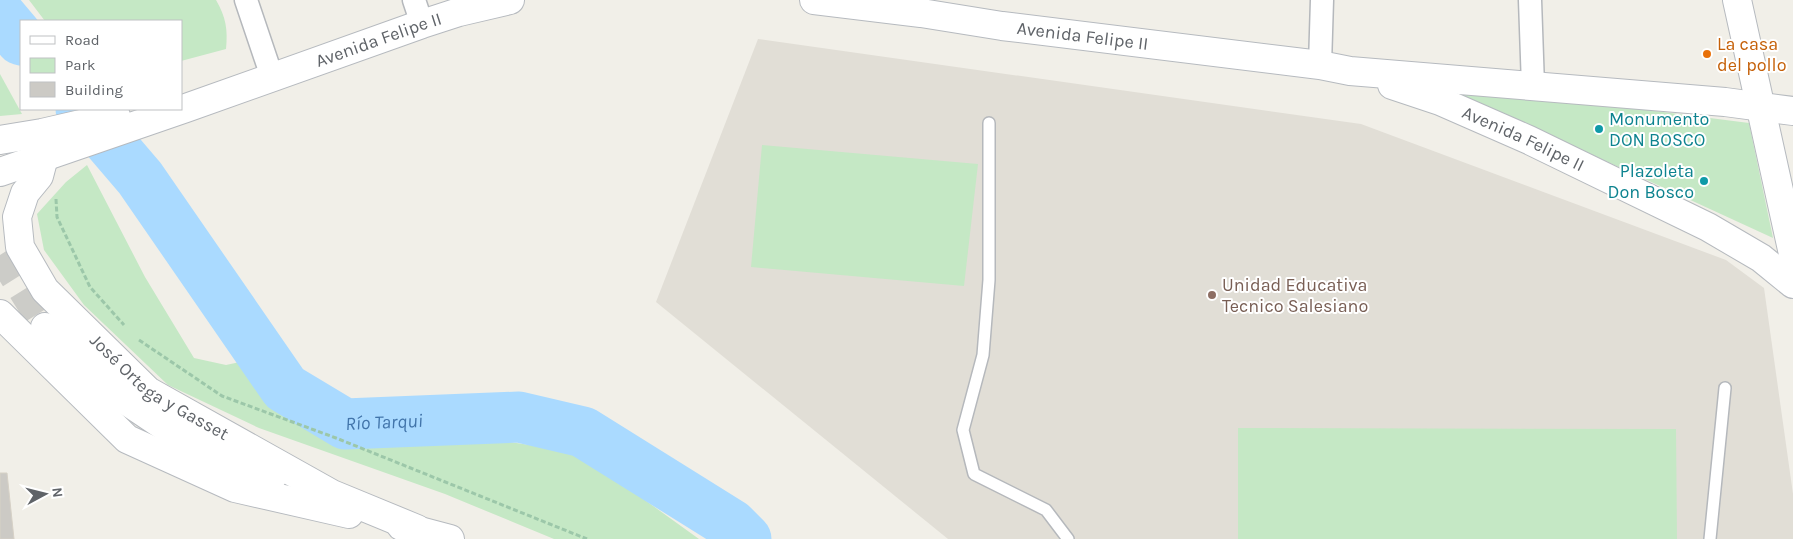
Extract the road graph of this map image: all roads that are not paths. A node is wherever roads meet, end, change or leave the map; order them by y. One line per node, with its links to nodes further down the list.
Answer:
1 (246, 0): 11 (street)
2 (510, 0): 8 (main road, Avenida Felipe II)
3 (814, 0): 7 (main road, Avenida Felipe II)
4 (1322, 0): 9 (street)
5 (1530, 0): 12 (street)
6 (1737, 0): 14 (main road)
7 (921, 6): 9 (main road, Avenida Felipe II)
8 (418, 12): 11 (main road, Avenida Felipe II)
9 (1320, 65): 10 (main road, Avenida Felipe II)
10 (1350, 71): 12 (main road, Avenida Felipe II); 24 (main road, Avenida Felipe II)
11 (261, 81): 13 (main road, Avenida Felipe II); 15 (main road, Avenida Felipe II)
12 (1533, 86): 14 (main road, Avenida Felipe II)
13 (182, 102)
14 (1761, 106): 18 (main road, Avenida Felipe II); 23 (main road)
15 (182, 109)
16 (147, 110): 21 (main road, Avenida Felipe II)
17 (179, 110): 21 (main road, Avenida Felipe II)
18 (1793, 111)
19 (989, 123): 30 (lane)
20 (0, 140): 21 (main road, Avenida Felipe II)
21 (47, 148): 22 (main road, Avenida Felipe II); 28 (main road, José Ortega y Gasset)
22 (0, 172)
23 (1793, 254)
24 (1793, 284)
25 (0, 314): 28 (main road, José Ortega y Gasset)
26 (45, 327): 28 (main road)
27 (1724, 388): 31 (lane)
28 (418, 529): 29 (main road, José Ortega y Gasset)
29 (450, 539)
30 (1068, 539)
31 (1710, 539)

